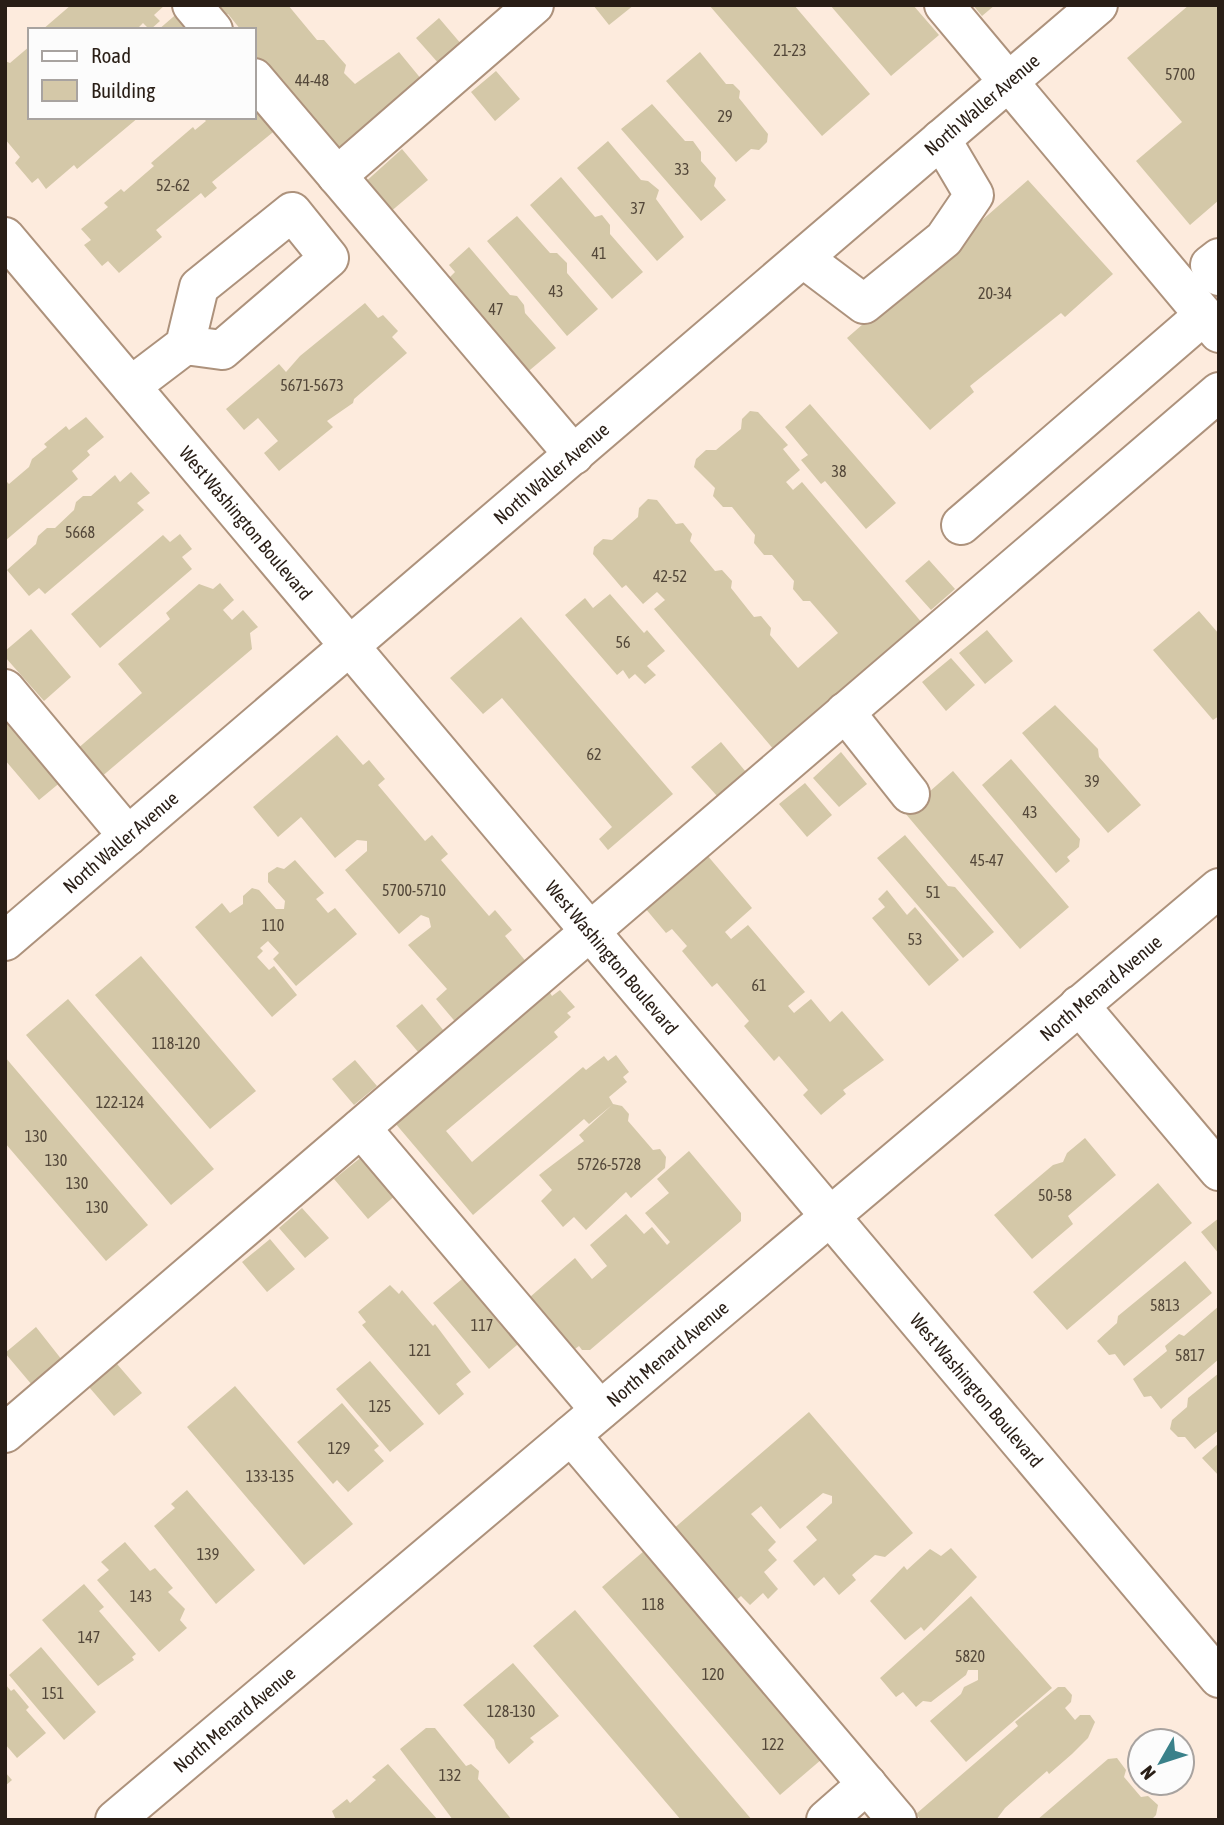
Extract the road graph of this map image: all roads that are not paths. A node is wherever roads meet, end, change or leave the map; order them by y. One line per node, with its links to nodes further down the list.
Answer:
1 (192, 5): 5 (street)
2 (534, 5): 9 (street)
3 (944, 5): 7 (street)
4 (1098, 5): 7 (street, North Waller Avenue)
5 (211, 28)
6 (256, 80): 9 (street)
7 (1009, 82): 8 (street, North Waller Avenue); 14 (street)
8 (942, 139): 11 (street, North Waller Avenue); 11 (street)
9 (337, 176): 18 (street)
10 (5, 237): 16 (street, West Washington Boulevard)
11 (803, 258): 18 (street, North Waller Avenue)
12 (1219, 258): 13 (street)
13 (1219, 276)
14 (1211, 324): 19 (street)
15 (185, 345): 16 (street)
16 (131, 386): 20 (street, West Washington Boulevard)
17 (1219, 392): 22 (street)
18 (574, 454): 20 (street, North Waller Avenue)
19 (961, 525)
20 (350, 647): 24 (street, North Waller Avenue); 26 (street, West Washington Boulevard)
21 (5, 689): 24 (street)
22 (845, 712): 23 (street); 26 (street)
23 (910, 794)
24 (128, 836): 27 (street, North Waller Avenue)
25 (1219, 888): 28 (street, North Menard Avenue)
26 (590, 932): 29 (street); 31 (street, West Washington Boulevard)
27 (5, 941)
28 (1079, 1005): 30 (street); 31 (street, North Menard Avenue)
29 (361, 1128): 32 (street); 33 (street)
30 (1219, 1171)
31 (830, 1216): 32 (street, North Menard Avenue); 35 (street, West Washington Boulevard)
32 (600, 1410): 34 (street, North Menard Avenue)
33 (5, 1433)
34 (571, 1435): 36 (street); 37 (street, North Menard Avenue)
35 (1219, 1678)
36 (867, 1784): 38 (street); 39 (street)
37 (115, 1820)
38 (826, 1820)
39 (897, 1820)

